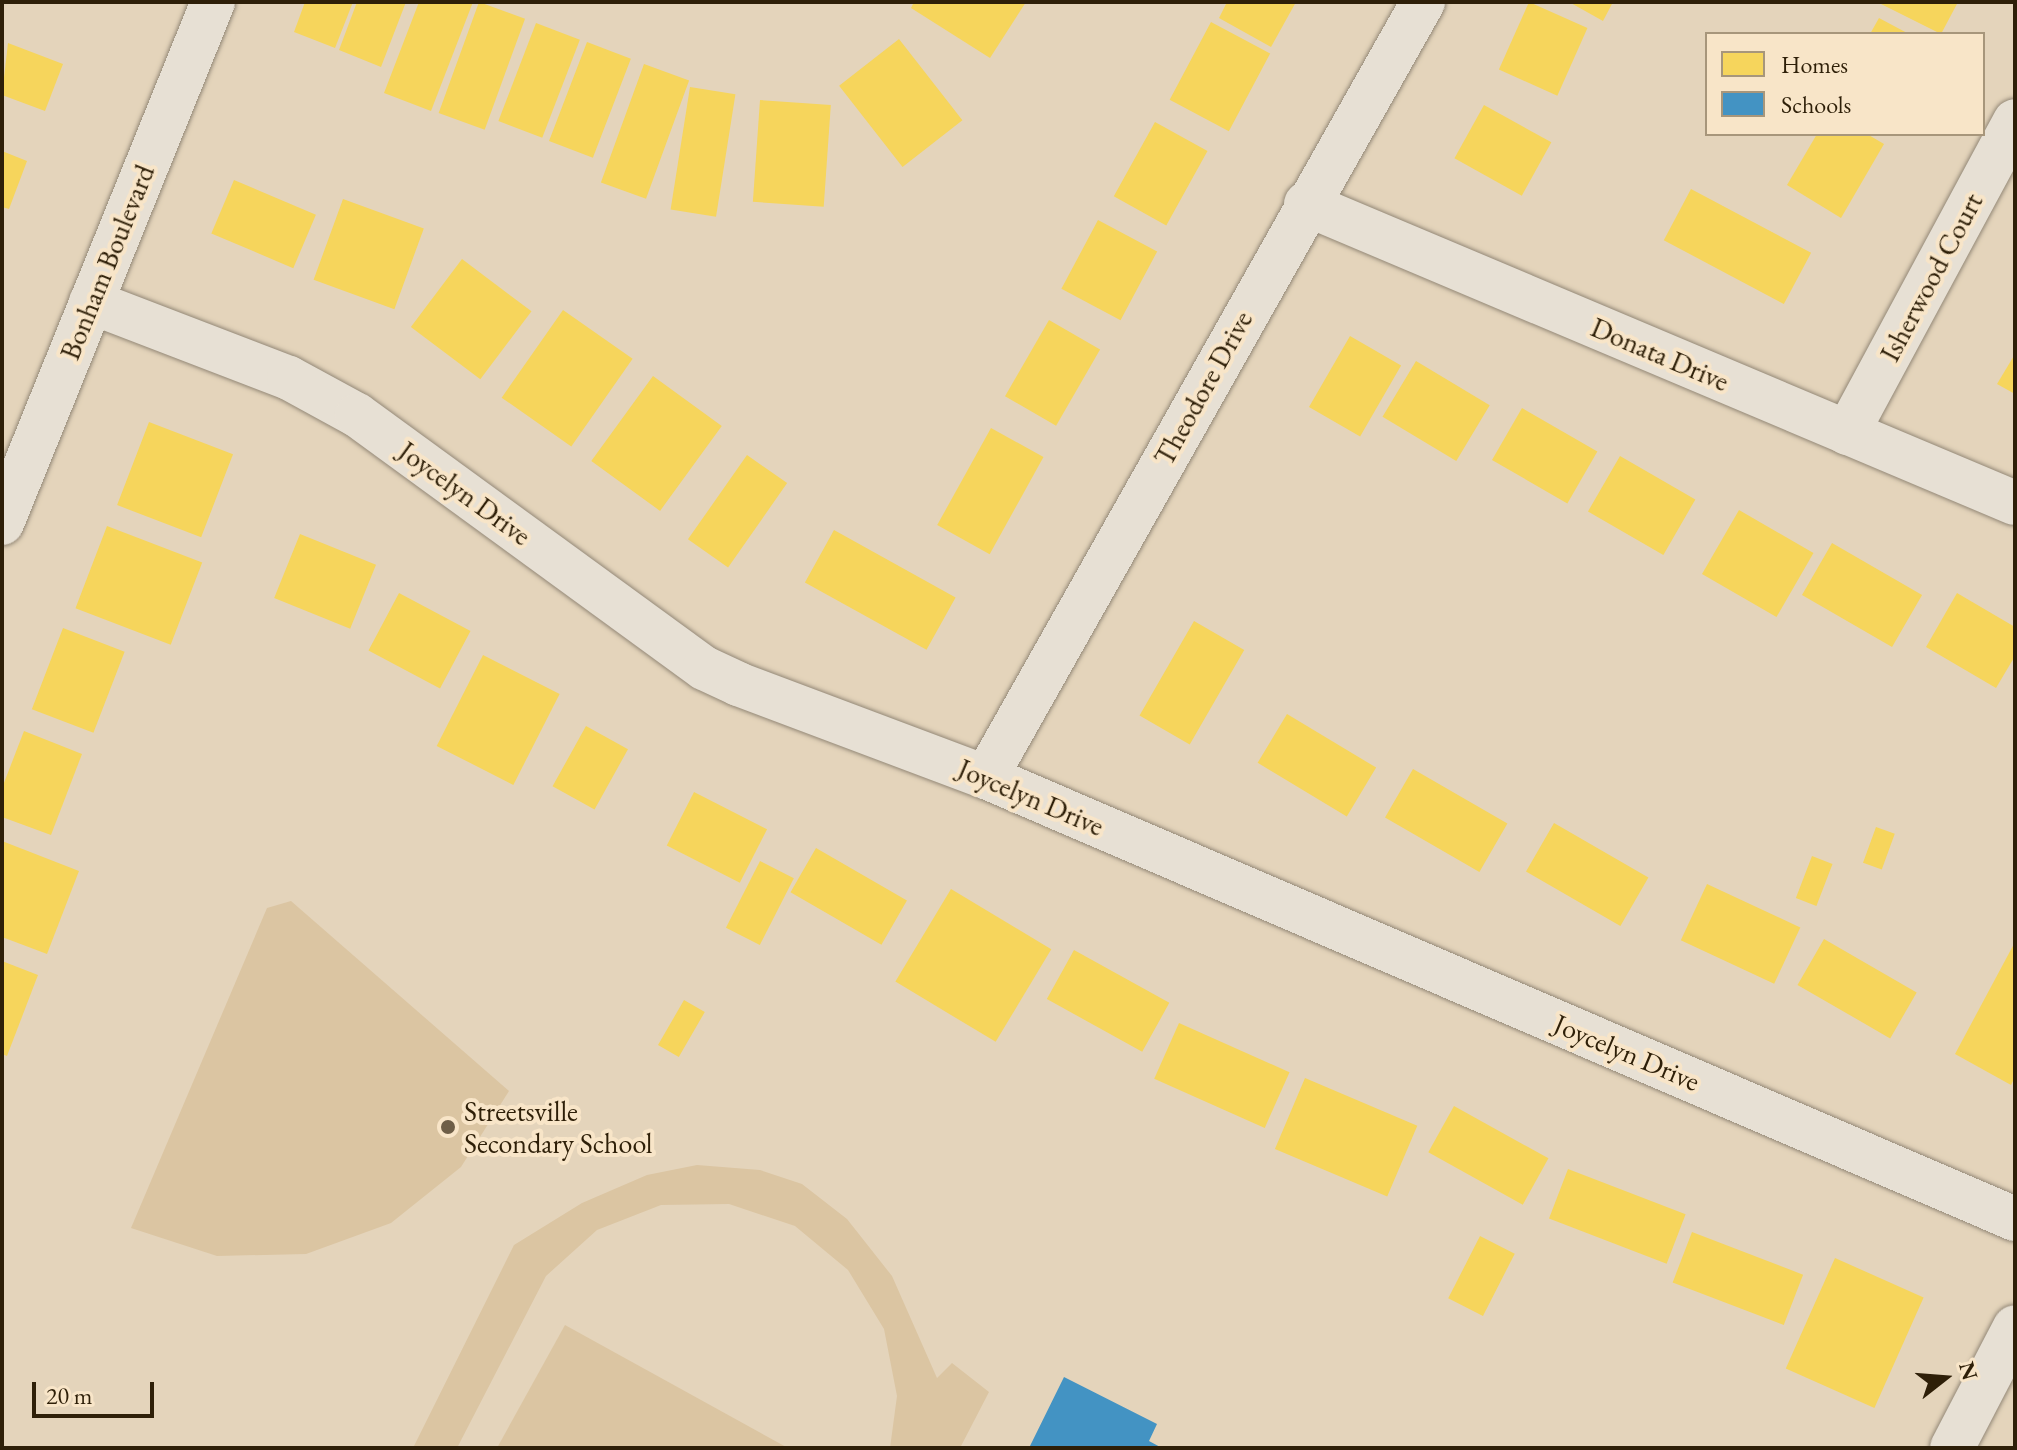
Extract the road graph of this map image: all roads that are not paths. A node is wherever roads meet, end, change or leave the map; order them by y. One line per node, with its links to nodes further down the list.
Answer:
1 (213, 2): 5 (street, Bonham Boulevard)
2 (1423, 2): 4 (street, Theodore Drive)
3 (2015, 121): 6 (street, Isherwood Court)
4 (1306, 204): 6 (street, Donata Drive); 9 (street, Theodore Drive)
5 (91, 302): 8 (street, Bonham Boulevard); 9 (street, Joycelyn Drive)
6 (1847, 433): 7 (street, Donata Drive)
7 (2015, 503)
8 (2, 523)
9 (986, 777): 10 (street, Joycelyn Drive)
10 (2015, 1219)
11 (2015, 1327): 12 (street)
12 (1952, 1448)

